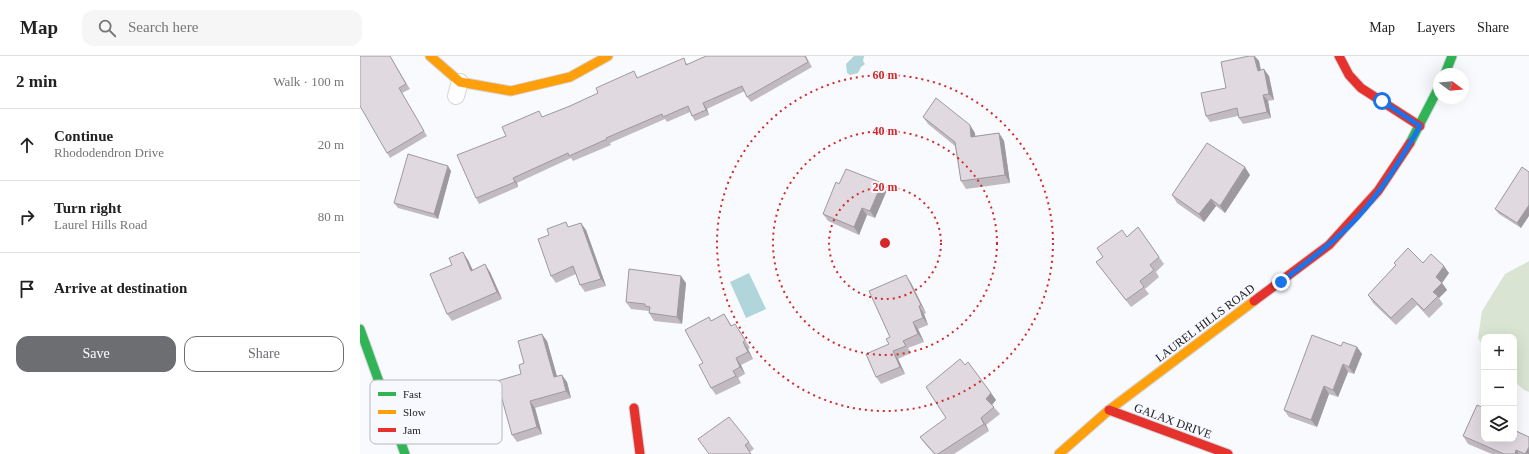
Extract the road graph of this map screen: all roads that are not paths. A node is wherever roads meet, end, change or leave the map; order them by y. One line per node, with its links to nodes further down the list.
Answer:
1 (430, 56): 2 (street)
2 (608, 56)
3 (1338, 56): 7 (street)
4 (1452, 56): 5 (street)
5 (1447, 68)
6 (1433, 99): 7 (street, LAUREL HILLS ROAD)
7 (1420, 126): 11 (street, LAUREL HILLS ROAD)
8 (360, 329): 9 (street)
9 (378, 380)
10 (634, 408): 14 (street)
11 (1110, 410): 15 (street, LAUREL HILLS ROAD); 16 (street, GALAX DRIVE)
12 (400, 444): 13 (street)
13 (404, 454)
14 (640, 454)
15 (1059, 454)
16 (1228, 454)

